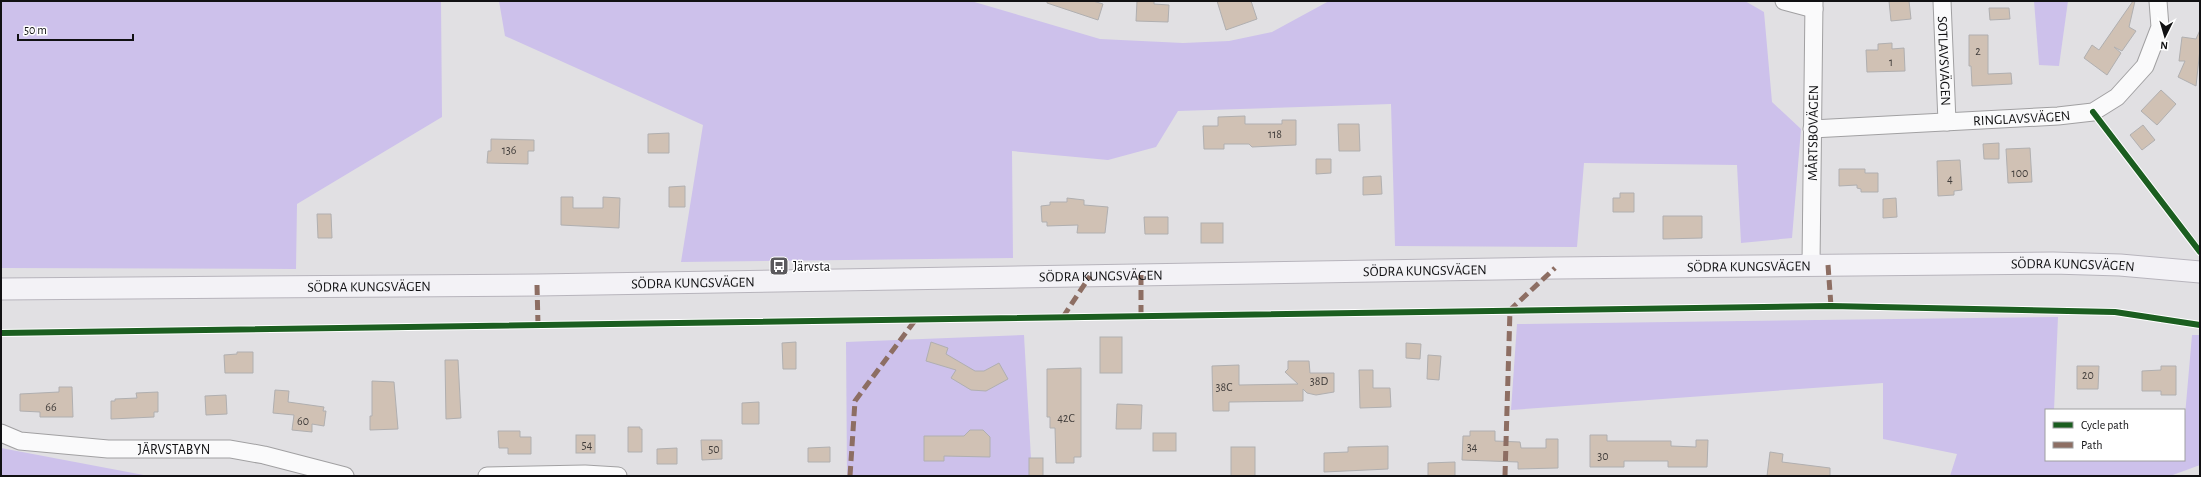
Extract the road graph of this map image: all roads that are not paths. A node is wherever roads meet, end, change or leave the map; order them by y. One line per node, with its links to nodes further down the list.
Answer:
1 (1784, 1): 4 (street)
2 (1942, 1): 5 (street, SOTLAVSVÄGEN)
3 (2158, 1): 5 (street, RINGLAVSVÄGEN)
4 (1814, 5): 6 (street, MÅRTSBOVÄGEN)
5 (1947, 122): 6 (street, RINGLAVSVÄGEN)
6 (1812, 129): 7 (street, MÅRTSBOVÄGEN)
7 (1812, 266): 8 (main road, SÖDRA KUNGSVÄGEN); 9 (main road, SÖDRA KUNGSVÄGEN)
8 (2200, 272)
9 (1, 289)
10 (1, 433): 11 (street, JÄRVSTABYN)
11 (345, 476)
12 (487, 476): 13 (street)
13 (618, 476)

